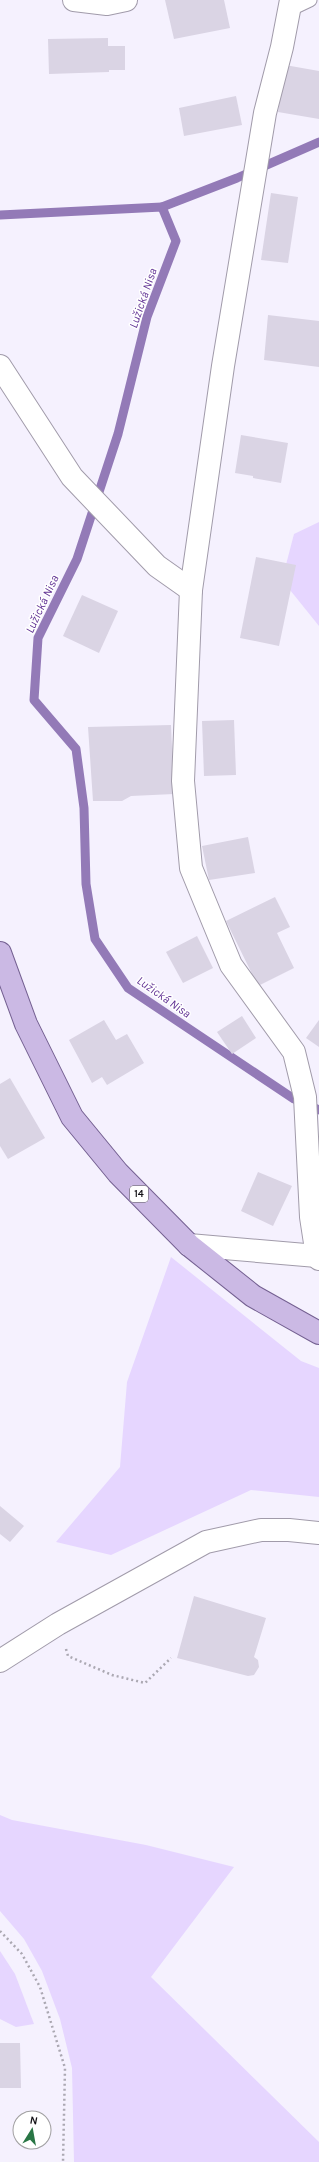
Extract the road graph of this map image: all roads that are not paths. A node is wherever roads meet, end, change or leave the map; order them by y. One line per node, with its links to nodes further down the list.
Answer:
1 (74, 0): 2 (street)
2 (126, 0)
3 (310, 0): 4 (lane)
4 (290, 5): 6 (street)
5 (0, 366): 6 (street)
6 (191, 590): 9 (street)
7 (0, 953): 8 (main road, 14)
8 (189, 1245): 9 (street); 10 (main road, 14)
9 (318, 1257)
10 (319, 1333)
11 (319, 1533): 12 (street)
12 (0, 1661)

